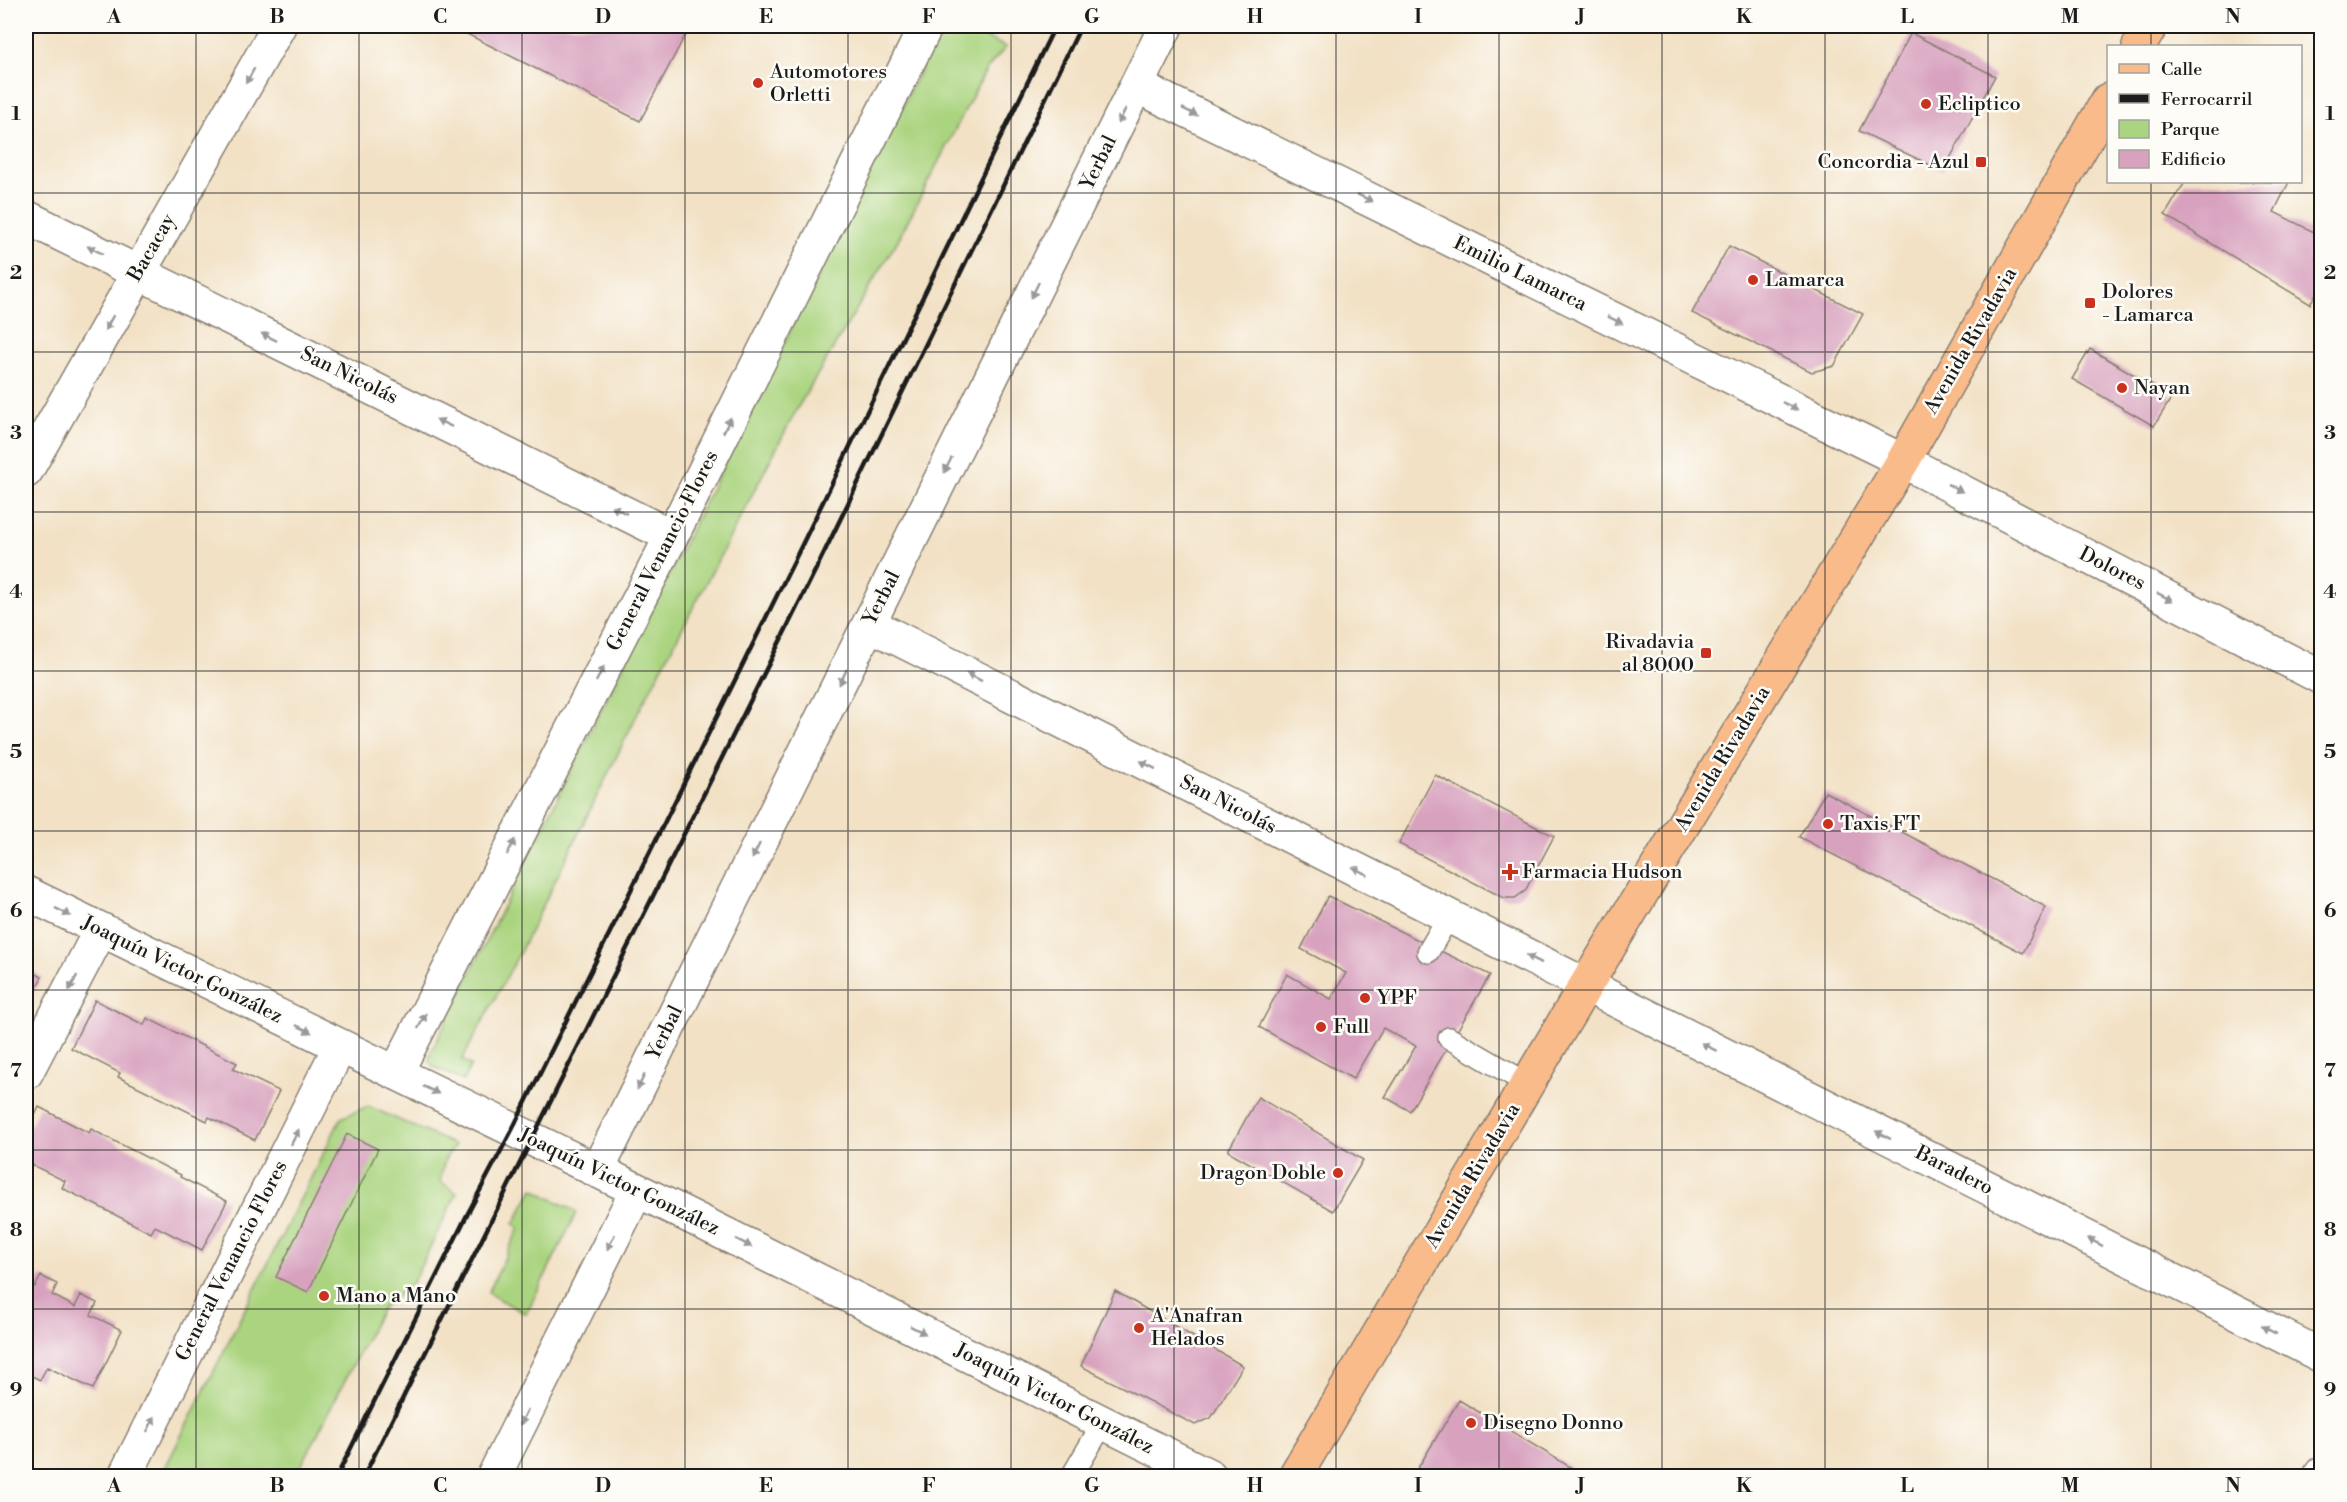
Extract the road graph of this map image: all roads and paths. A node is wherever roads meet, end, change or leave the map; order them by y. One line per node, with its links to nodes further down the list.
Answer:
1 (279, 26): 9 (street, Bacacay, one-way to 9)
2 (926, 26): 12 (street, General Venancio Flores, one-way to 2)
3 (1166, 26): 6 (street, Yerbal)
4 (2151, 26): 5 (main road)
5 (2140, 45)
6 (1137, 86): 10 (street, Emilio Lamarca, one-way to 10); 13 (street, Yerbal, one-way to 13)
7 (2107, 104): 10 (main road, Avenida Rivadavia)
8 (26, 217): 9 (street, San Nicolás, one-way to 8)
9 (138, 272): 11 (street, Bacacay, one-way to 11); 12 (street, San Nicolás, one-way to 9)
10 (1903, 461): 14 (street, Dolores, one-way to 14); 19 (main road, Avenida Rivadavia)
11 (26, 471)
12 (671, 536): 23 (street, General Venancio Flores, one-way to 12)
13 (869, 624): 16 (street, San Nicolás, one-way to 13); 25 (street, Yerbal, one-way to 25)
14 (2322, 678)
15 (26, 893): 17 (street, Joaquín Victor González, one-way to 17)
16 (1449, 916): 18 (lane); 19 (street, San Nicolás, one-way to 16)
17 (100, 931): 21 (street, Joaquín Victor González, one-way to 21); 22 (street, one-way to 22)
18 (1428, 952)
19 (1586, 985): 24 (main road, Avenida Rivadavia); 27 (street, Baradero, one-way to 19)
20 (1449, 1038): 24 (lane)
21 (340, 1046): 23 (street, Joaquín Victor González); 29 (street, General Venancio Flores, one-way to 21)
22 (26, 1073)
23 (396, 1073): 25 (street, Joaquín Victor González, one-way to 25)
24 (1528, 1084): 33 (main road, Avenida Rivadavia)
25 (597, 1171): 26 (street, Joaquín Victor González)
26 (637, 1190): 28 (street, Joaquín Victor González, one-way to 28); 30 (street, one-way to 30)
27 (2322, 1356)
28 (1103, 1423): 31 (lane); 32 (street, Joaquín Victor González)
29 (125, 1476)
30 (494, 1476)
31 (1072, 1476)
32 (1210, 1476)
33 (1294, 1476)

